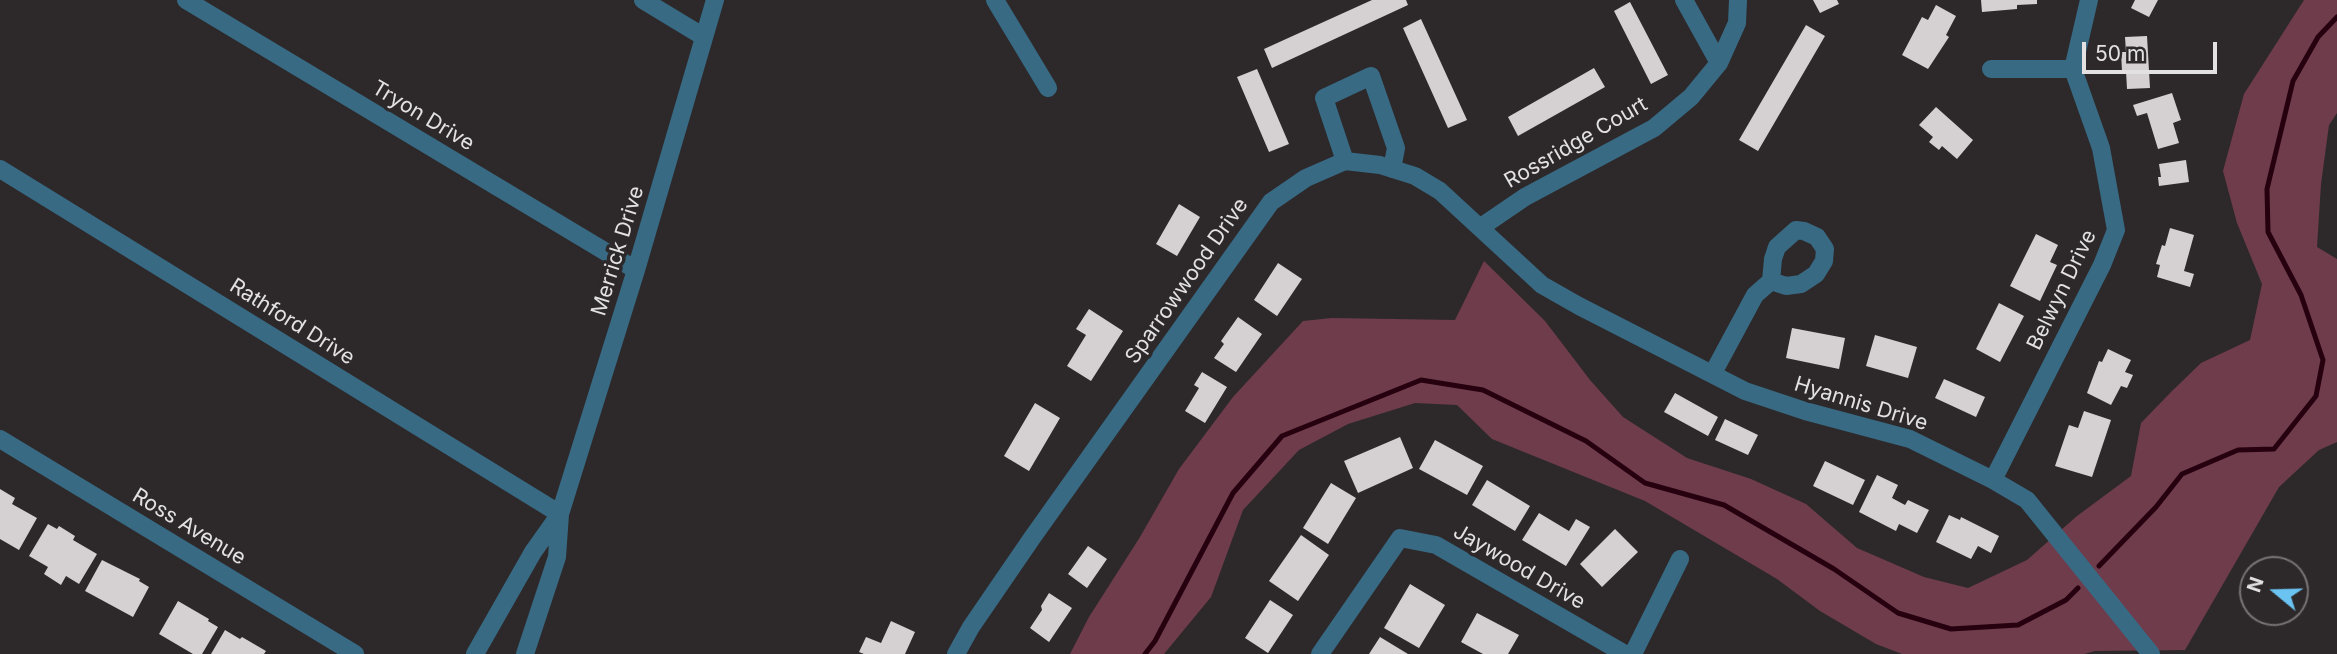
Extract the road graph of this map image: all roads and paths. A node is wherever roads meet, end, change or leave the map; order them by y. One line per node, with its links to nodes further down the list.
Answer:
1 (186, 0): 17 (street, Tryon Drive)
2 (643, 0): 8 (street)
3 (715, 0): 8 (street, Merrick Drive)
4 (995, 0): 12 (street)
5 (1684, 0): 9 (street)
6 (1738, 0): 9 (street, Rossridge Court)
7 (2089, 0): 11 (street)
8 (704, 37): 17 (street, Merrick Drive)
9 (1719, 63): 16 (street, Rossridge Court)
10 (1991, 69): 11 (street)
11 (2073, 69): 22 (street, Belwyn Drive)
12 (1048, 88)
13 (1345, 162): 15 (street, Sparrowwood Drive); 15 (street); 28 (street, Sparrowwood Drive)
14 (0, 169): 23 (street, Rathford Drive)
15 (1392, 169): 16 (street, Sparrowwood Drive)
16 (1481, 227): 19 (street, Sparrowwood Drive)
17 (636, 270): 23 (street, Merrick Drive)
18 (1771, 281): 20 (street)
19 (1542, 285): 20 (street, Hyannis Drive)
20 (1713, 373): 22 (street, Hyannis Drive)
21 (0, 439): 25 (street, Ross Avenue)
22 (1993, 480): 32 (street, Hyannis Drive)
23 (560, 513): 26 (street, Merrick Drive); 27 (street, Merrick Drive)
24 (1680, 559): 31 (street)
25 (355, 654)
26 (475, 654)
27 (525, 654)
28 (956, 654)
29 (1320, 654): 30 (street, Jaywood Drive)
30 (1625, 654)
31 (1633, 654)
32 (2151, 654)

